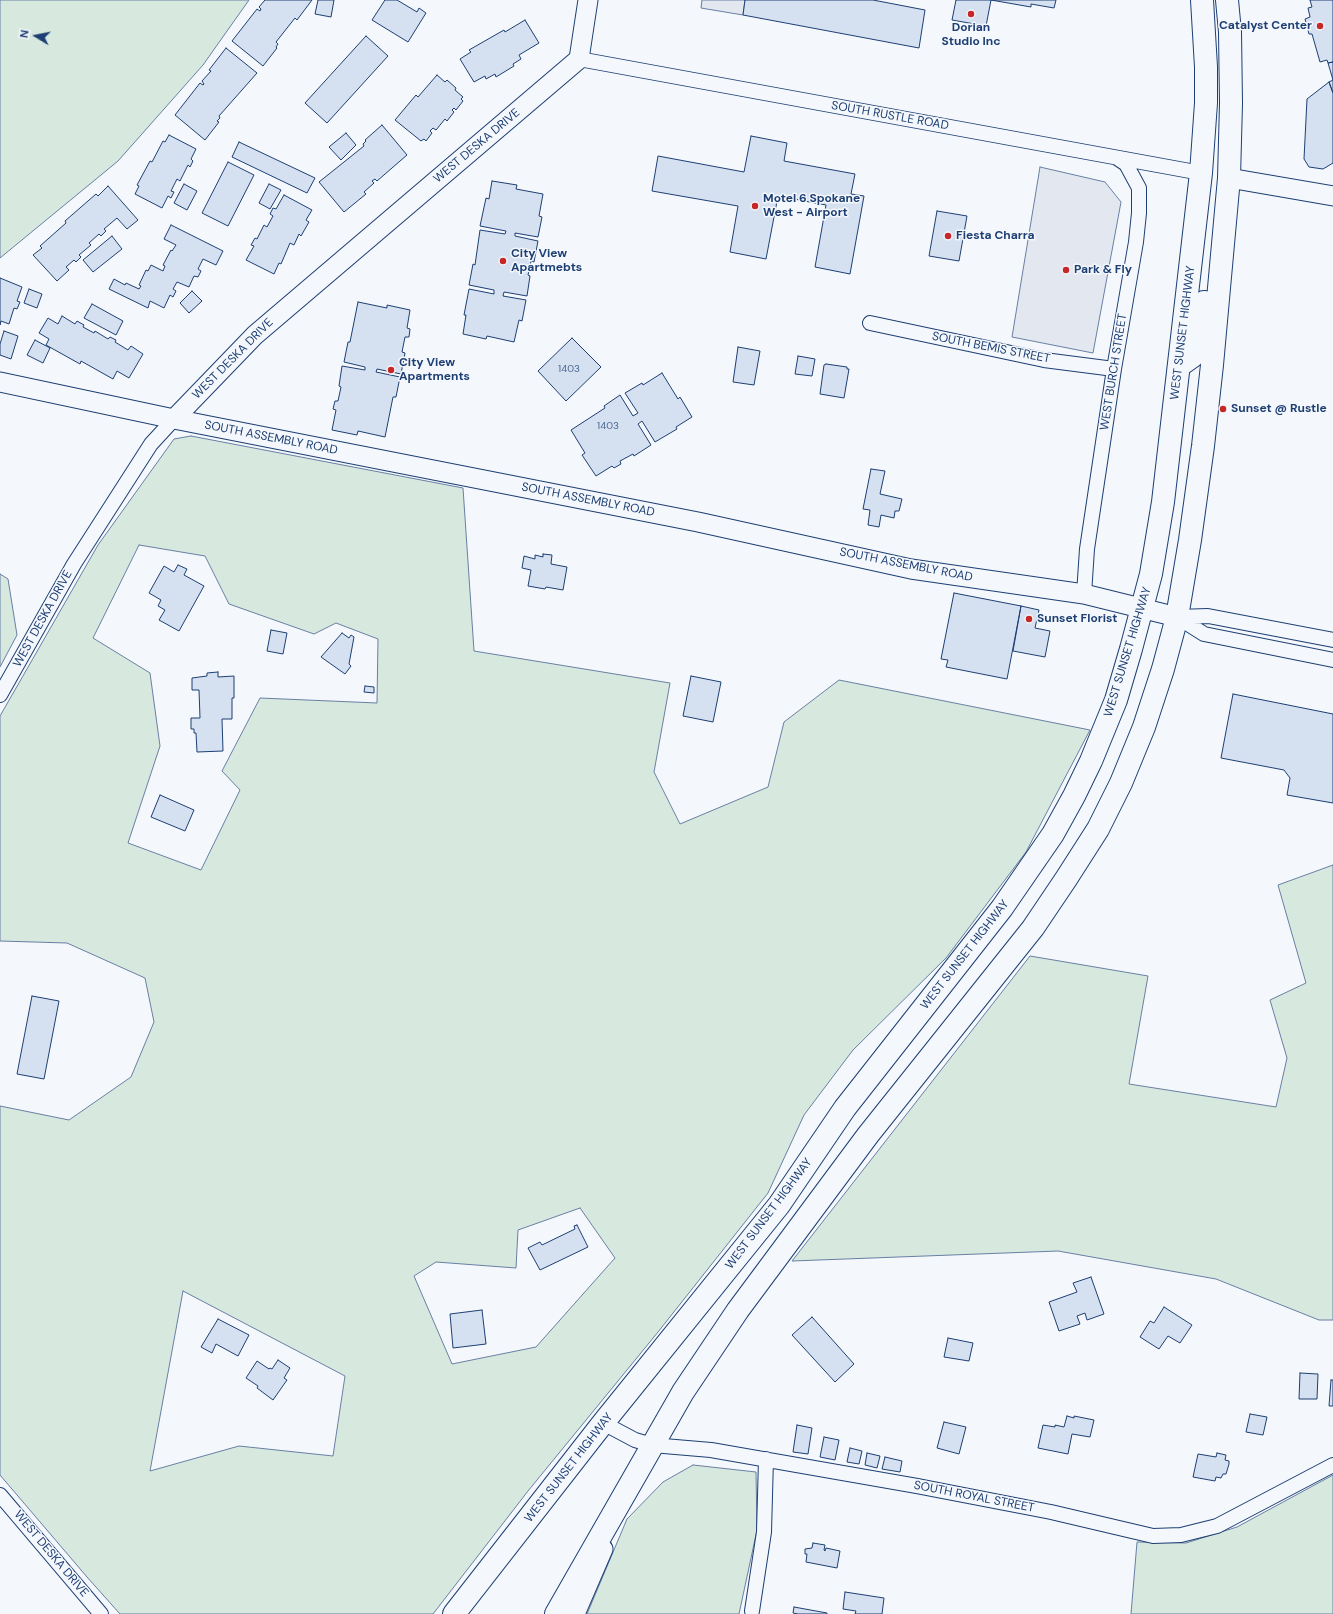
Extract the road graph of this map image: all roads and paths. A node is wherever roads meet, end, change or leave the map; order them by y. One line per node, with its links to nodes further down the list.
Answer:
1 (588, 0): 4 (street)
2 (1202, 0): 5 (main road, WEST SUNSET HIGHWAY)
3 (1227, 0): 8 (main road)
4 (579, 59): 6 (street, SOUTH RUSTLE ROAD); 14 (street, WEST DESKA DRIVE)
5 (1206, 67): 7 (main road, WEST SUNSET HIGHWAY); 8 (main road)
6 (1117, 158): 7 (street, SOUTH RUSTLE ROAD); 12 (street, WEST BURCH STREET)
7 (1201, 173): 11 (main road, WEST SUNSET HIGHWAY)
8 (1229, 178): 9 (street); 11 (main road); 17 (main road)
9 (1333, 196)
10 (870, 323): 12 (street, SOUTH BEMIS STREET)
11 (1179, 366): 16 (main road, WEST SUNSET HIGHWAY)
12 (1114, 368): 15 (street, WEST BURCH STREET)
13 (0, 382): 14 (street, SOUTH ASSEMBLY ROAD)
14 (174, 419): 15 (street, SOUTH ASSEMBLY ROAD); 20 (street, WEST DESKA DRIVE)
15 (1084, 594): 16 (street, SOUTH ASSEMBLY ROAD)
16 (1141, 609): 17 (street, SOUTH ASSEMBLY ROAD); 21 (main road, WEST SUNSET HIGHWAY)
17 (1177, 617): 18 (street, SOUTH ASSEMBLY ROAD); 19 (street, SOUTH ASSEMBLY ROAD); 22 (main road)
18 (1333, 640)
19 (1333, 660)
20 (0, 695)
21 (603, 1423): 22 (street, SOUTH ROYAL STREET); 27 (main road, WEST SUNSET HIGHWAY)
22 (652, 1445): 23 (street, SOUTH ROYAL STREET); 25 (main road)
23 (766, 1459): 24 (street, SOUTH ROYAL STREET); 28 (street)
24 (1333, 1465)
25 (636, 1472): 32 (main road); 33 (street)
26 (0, 1495): 29 (street, WEST DESKA DRIVE)
27 (476, 1586): 30 (main road, WEST SUNSET HIGHWAY); 31 (street)
28 (752, 1611)
29 (101, 1614)
30 (454, 1614)
31 (463, 1614)
32 (556, 1614)
33 (575, 1614)

